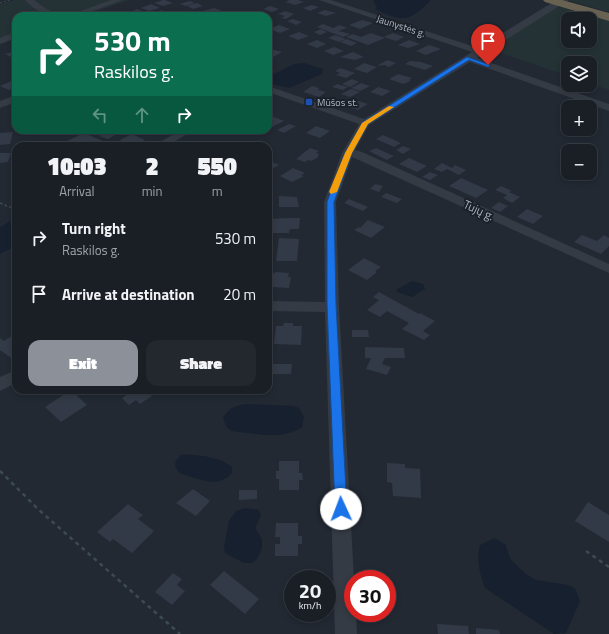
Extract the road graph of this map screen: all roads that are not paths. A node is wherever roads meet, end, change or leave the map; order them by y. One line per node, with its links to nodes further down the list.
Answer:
1 (29, 0): 5 (street)
2 (119, 0): 6 (street)
3 (323, 0): 11 (street, Jaunystės g.)
4 (559, 1): 7 (highway); 8 (highway); 11 (street)
5 (47, 12)
6 (83, 12)
7 (609, 13)
8 (609, 17)
9 (12, 36): 10 (street)
10 (0, 41)
11 (480, 52): 12 (street)
12 (469, 58): 16 (street); 17 (street)
13 (272, 90): 17 (street)
14 (12, 100): 15 (street)
15 (0, 105)
16 (609, 108)
17 (365, 123): 20 (street)
18 (182, 134): 19 (street)
19 (166, 142)
20 (348, 153): 21 (street, Tujų g.); 23 (street)
21 (609, 269)
22 (272, 306): 23 (street)
23 (332, 307): 26 (street)
24 (12, 378): 25 (street)
25 (0, 385)
26 (346, 634)

